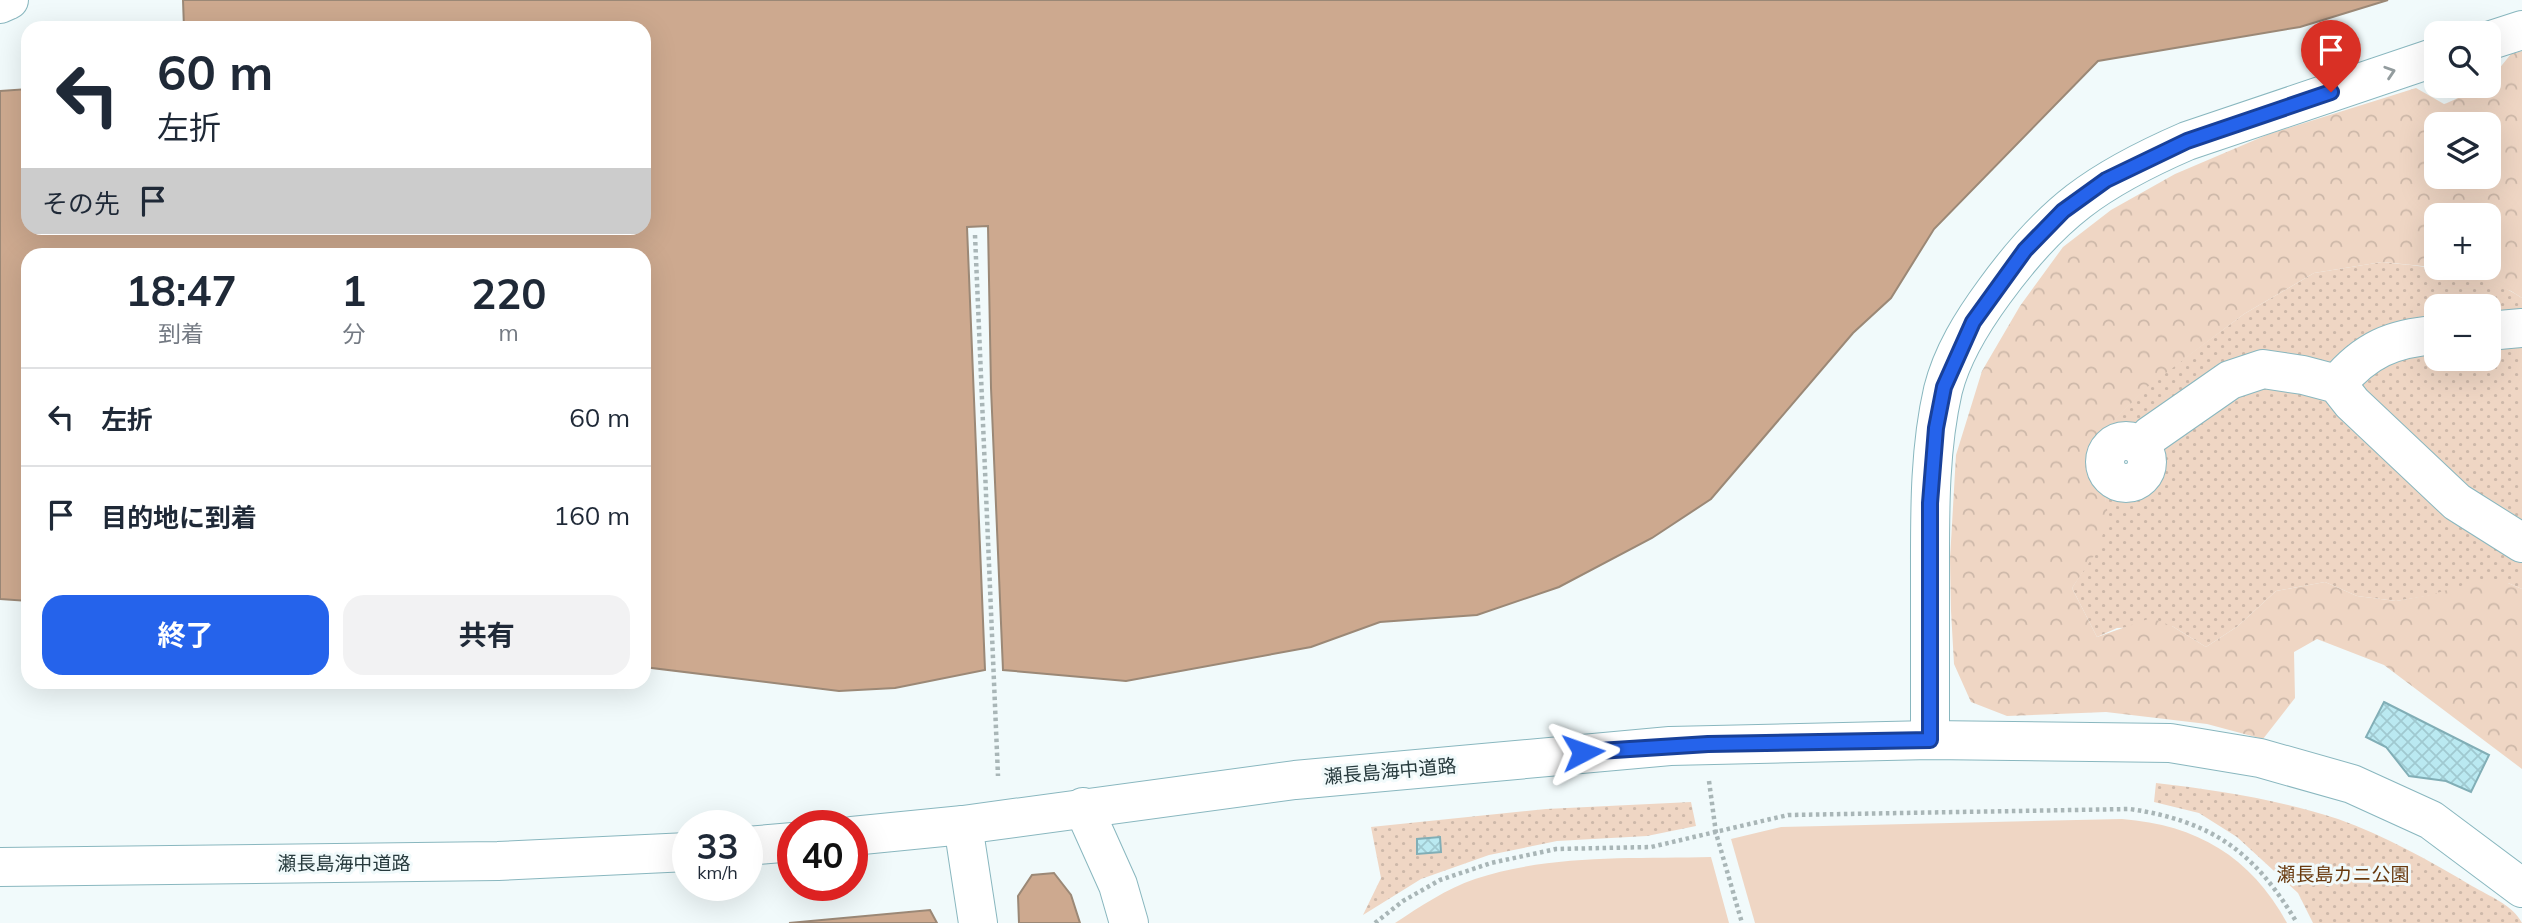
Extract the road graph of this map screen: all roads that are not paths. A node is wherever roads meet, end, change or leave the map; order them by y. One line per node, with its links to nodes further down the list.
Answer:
1 (9, 0): 2 (street)
2 (0, 4)
3 (2522, 30): 4 (street)
4 (2501, 37)
5 (2424, 61): 12 (street, one-way to 5)
6 (2522, 328): 7 (street)
7 (2501, 330)
8 (2424, 336): 9 (street)
9 (2337, 384): 10 (street); 11 (street)
10 (2140, 446)
11 (2522, 542)
12 (1930, 740): 13 (street, 瀬長島海中道路); 18 (street, 瀬長島海中道路)
13 (1083, 807): 14 (street, 瀬長島海中道路); 20 (street)
14 (963, 825): 15 (street, 瀬長島海中道路); 19 (street)
15 (868, 834)
16 (672, 853): 17 (street, 瀬長島海中道路)
17 (0, 867)
18 (2522, 888)
19 (978, 923)
20 (1129, 923)

